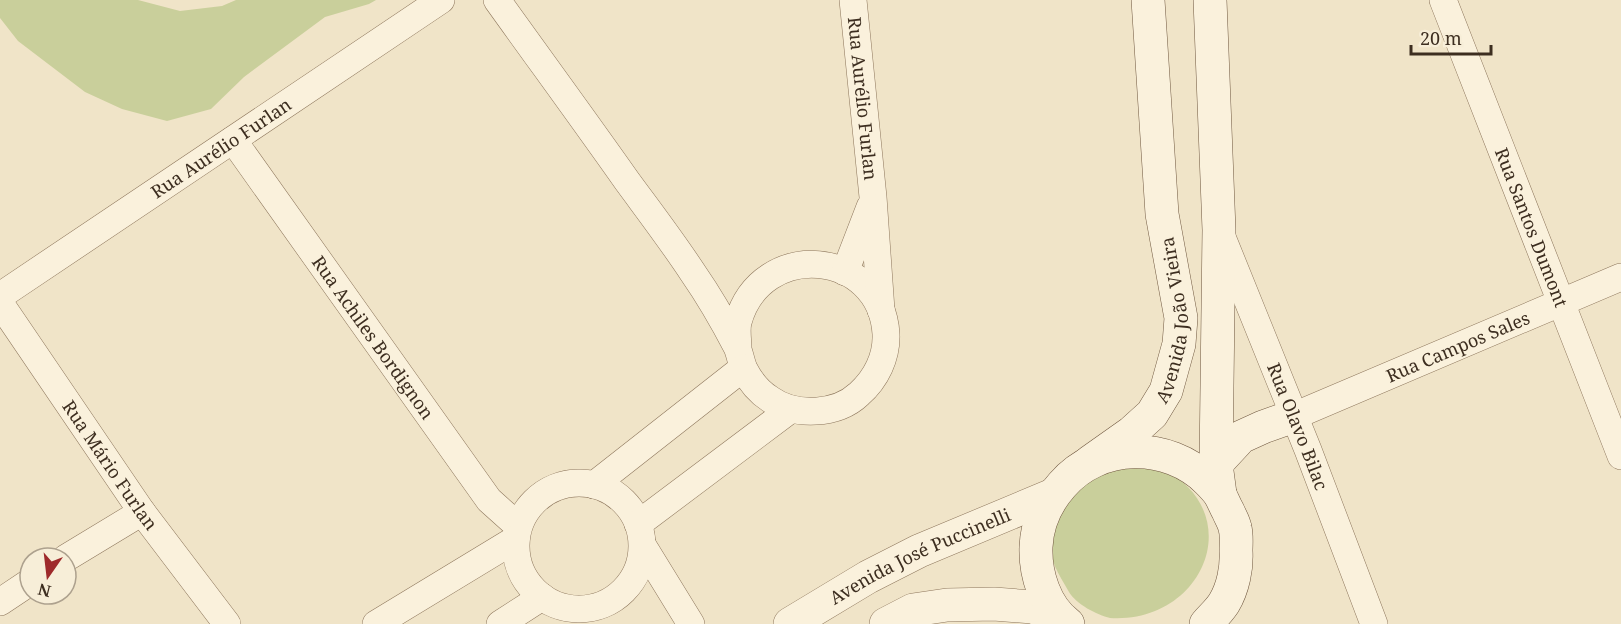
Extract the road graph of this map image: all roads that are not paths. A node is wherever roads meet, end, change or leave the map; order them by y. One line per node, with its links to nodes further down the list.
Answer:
1 (441, 0): 7 (street, Rua Aurélio Furlan)
2 (497, 0): 11 (street)
3 (853, 0): 8 (street, Rua Aurélio Furlan)
4 (1148, 0): 22 (main road, Avenida João Vieira)
5 (1210, 0): 9 (main road)
6 (1443, 0): 16 (street, Rua Santos Dumont)
7 (233, 140): 13 (street, Rua Aurélio Furlan); 27 (street, Rua Achiles Bordignon)
8 (873, 197): 10 (street, Rua Aurélio Furlan); 17 (street, Rua Aurélio Furlan)
9 (1219, 230): 20 (street, Rua Olavo Bilac); 23 (main road)
10 (845, 272): 14 (street); 17 (street)
11 (694, 274): 14 (street); 18 (street)
12 (1621, 277): 16 (street, Rua Campos Sales)
13 (0, 296)
14 (746, 301): 18 (street)
15 (0, 303): 26 (street, Rua Mário Furlan)
16 (1561, 303): 20 (street, Rua Campos Sales); 21 (street, Rua Santos Dumont)
17 (881, 311): 19 (street)
18 (741, 359): 19 (street); 24 (street)
19 (791, 409): 28 (street)
20 (1294, 416): 23 (main road); 42 (street, Rua Olavo Bilac)
21 (1621, 456)
22 (1090, 462): 23 (main road); 25 (main road, Avenida João Vieira)
23 (1218, 479): 34 (main road)
24 (594, 485): 27 (street); 28 (street)
25 (1053, 495): 35 (main road); 40 (main road, Avenida José Puccinelli)
26 (141, 512): 29 (street); 36 (street, Rua Mário Furlan)
27 (517, 533): 31 (street); 37 (street)
28 (640, 535): 33 (street); 39 (street)
29 (78, 551)
30 (18, 590): 32 (street)
31 (542, 597): 33 (street); 38 (street)
32 (0, 602)
33 (603, 615)
34 (1219, 617)
35 (1065, 622): 41 (main road)
36 (227, 624)
37 (376, 624)
38 (500, 624)
39 (691, 624)
40 (790, 624)
41 (886, 624)
42 (1374, 624)

